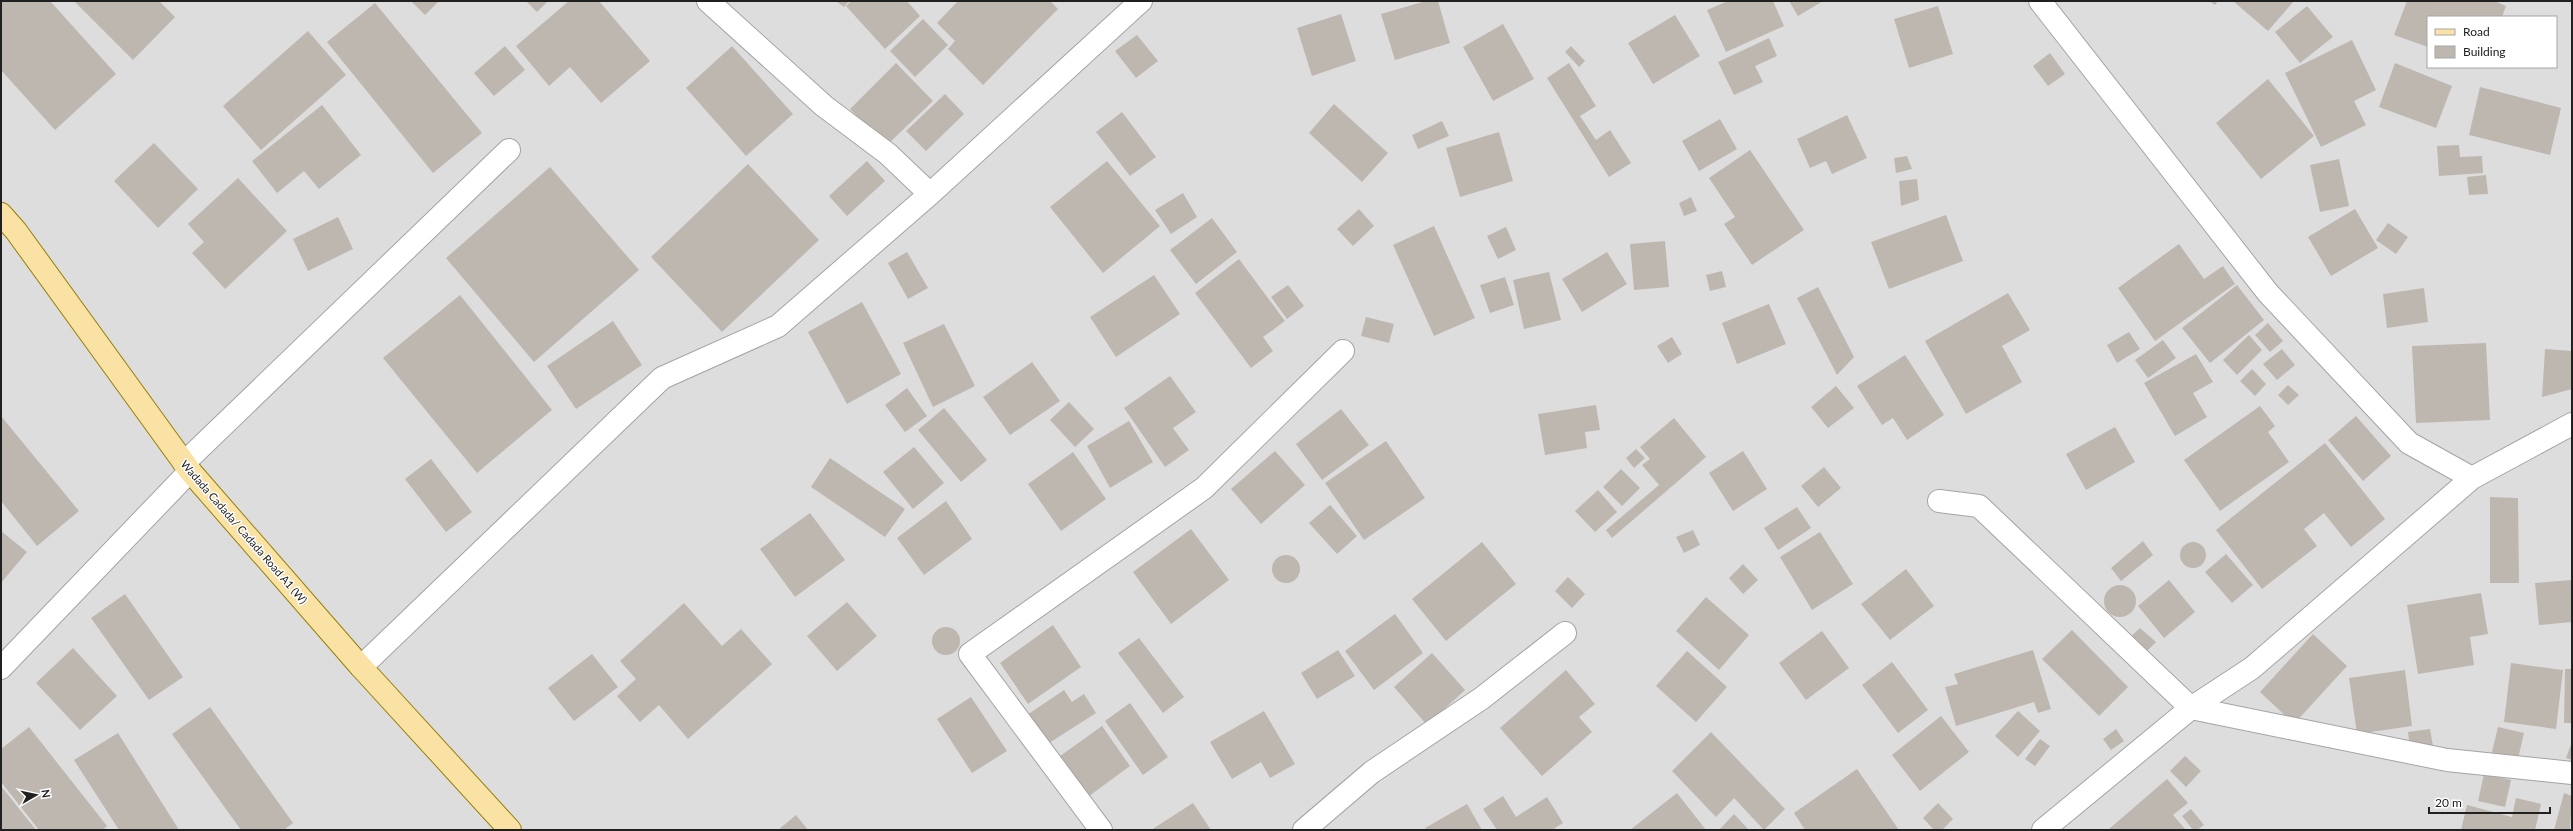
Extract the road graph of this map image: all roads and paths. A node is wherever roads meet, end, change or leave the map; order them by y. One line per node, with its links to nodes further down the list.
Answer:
1 (708, 1): 5 (street)
2 (1141, 1): 5 (street)
3 (2040, 1): 10 (street)
4 (509, 150): 9 (street)
5 (930, 194): 13 (street)
6 (1, 214): 9 (main road, Wadada Cadada/ Cadada Road A1 (W))
7 (1343, 351): 18 (street)
8 (2572, 424): 10 (street)
9 (187, 467): 13 (main road, Wadada Cadada/ Cadada Road A1 (W)); 14 (street)
10 (2472, 478): 15 (street)
11 (1939, 501): 15 (street)
12 (1565, 633): 19 (street)
13 (361, 667): 17 (main road, Wadada Cadada/ Cadada Road A1 (W))
14 (1, 668)
15 (2191, 708): 16 (street); 20 (street)
16 (2572, 773)
17 (510, 830)
18 (1101, 830)
19 (1304, 830)
20 (2043, 830)

